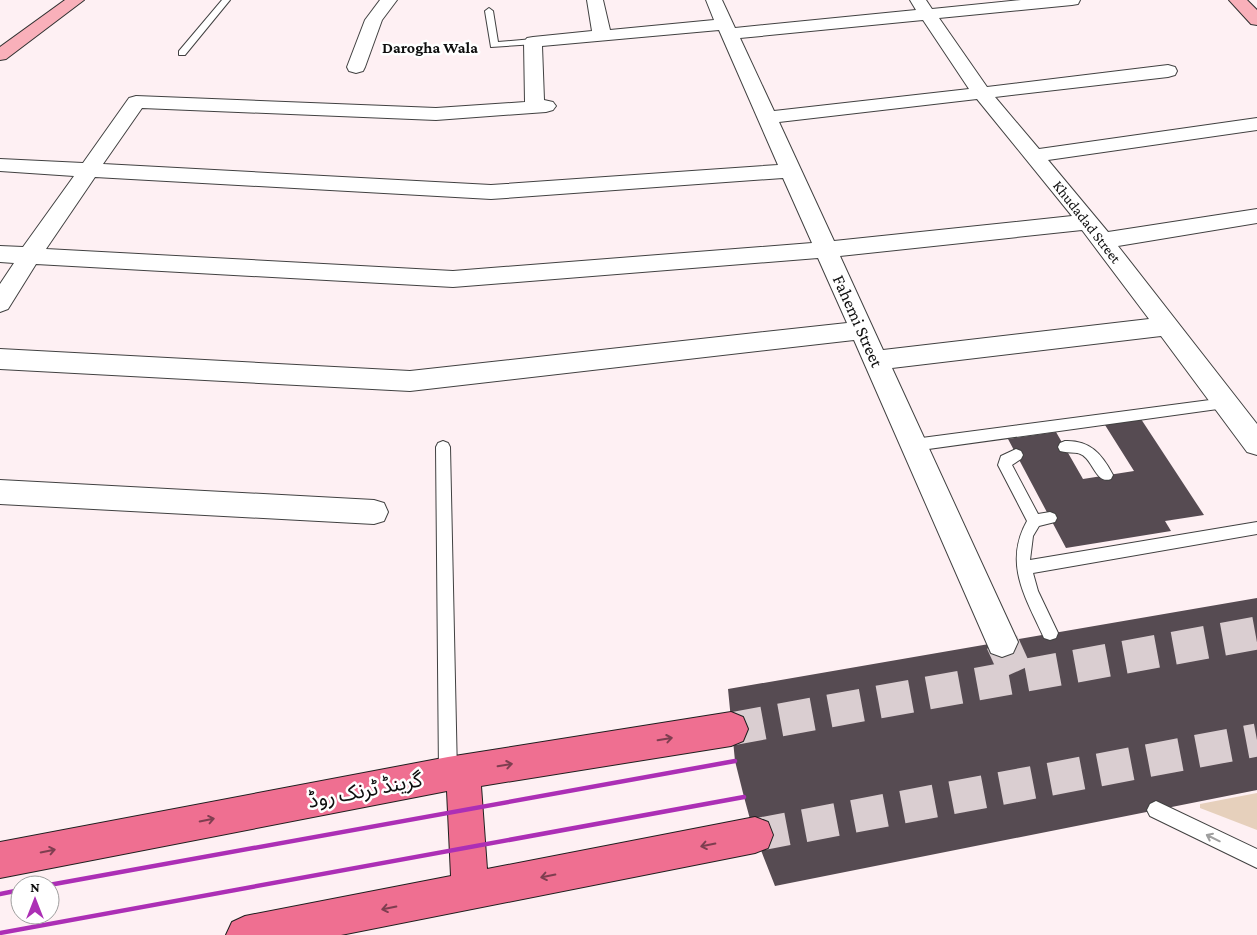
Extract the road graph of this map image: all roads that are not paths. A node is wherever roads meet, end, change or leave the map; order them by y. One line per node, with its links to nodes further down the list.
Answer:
1 (76, 0): 13 (street)
2 (226, 0): 12 (lane)
3 (389, 0): 14 (street)
4 (595, 0): 10 (street)
5 (714, 0): 9 (street, Fahemi Street)
6 (1072, 0): 7 (street)
7 (922, 7): 9 (street); 16 (street, Khudadad Street)
8 (489, 11): 11 (lane)
9 (727, 29): 10 (street); 17 (street, Fahemi Street)
10 (602, 36): 11 (street)
11 (533, 42): 21 (street)
12 (182, 53)
13 (0, 55)
14 (356, 67)
15 (1168, 70): 16 (street)
16 (982, 93): 17 (street); 19 (street, Khudadad Street)
17 (767, 118): 22 (street, Fahemi Street)
18 (1257, 124): 19 (street)
19 (1033, 156): 24 (street, Khudadad Street)
20 (0, 166): 21 (street)
21 (88, 170): 22 (street); 28 (street)
22 (791, 171): 26 (street, Fahemi Street)
23 (1257, 216): 25 (street)
24 (1088, 222): 25 (street, Khudadad Street); 26 (street)
25 (1102, 241): 30 (street, Khudadad Street)
26 (826, 250): 28 (street); 31 (street, Fahemi Street)
27 (0, 254): 28 (street)
28 (30, 256): 29 (street)
29 (0, 303)
30 (1167, 326): 33 (street); 34 (street, Khudadad Street)
31 (862, 330): 32 (street); 33 (street, Fahemi Street)
32 (0, 359)
33 (876, 360): 36 (street, Fahemi Street)
34 (1225, 403): 35 (street, Khudadad Street); 36 (lane)
35 (1257, 444)
36 (914, 445): 48 (street, Fahemi Street)
37 (443, 446): 50 (lane)
38 (1065, 447): 40 (lane)
39 (1016, 455): 44 (lane)
40 (1106, 476)
41 (0, 492): 42 (street)
42 (374, 512)
43 (1050, 518): 44 (lane)
44 (1034, 521): 46 (lane)
45 (1257, 528): 46 (lane)
46 (1023, 568): 47 (lane)
47 (1050, 633)
48 (1002, 642)
49 (731, 729): 50 (main road, گرینڈ ٹرنک روڈ, one-way to 49)
50 (456, 773): 54 (main road, گرینڈ ٹرنک روڈ, one-way to 50); 55 (main road)
51 (1156, 810): 53 (lane, one-way to 51)
52 (755, 835): 55 (main road, one-way to 55)
53 (1257, 859)
54 (0, 860)
55 (470, 892): 56 (main road, one-way to 56)
56 (245, 935)

